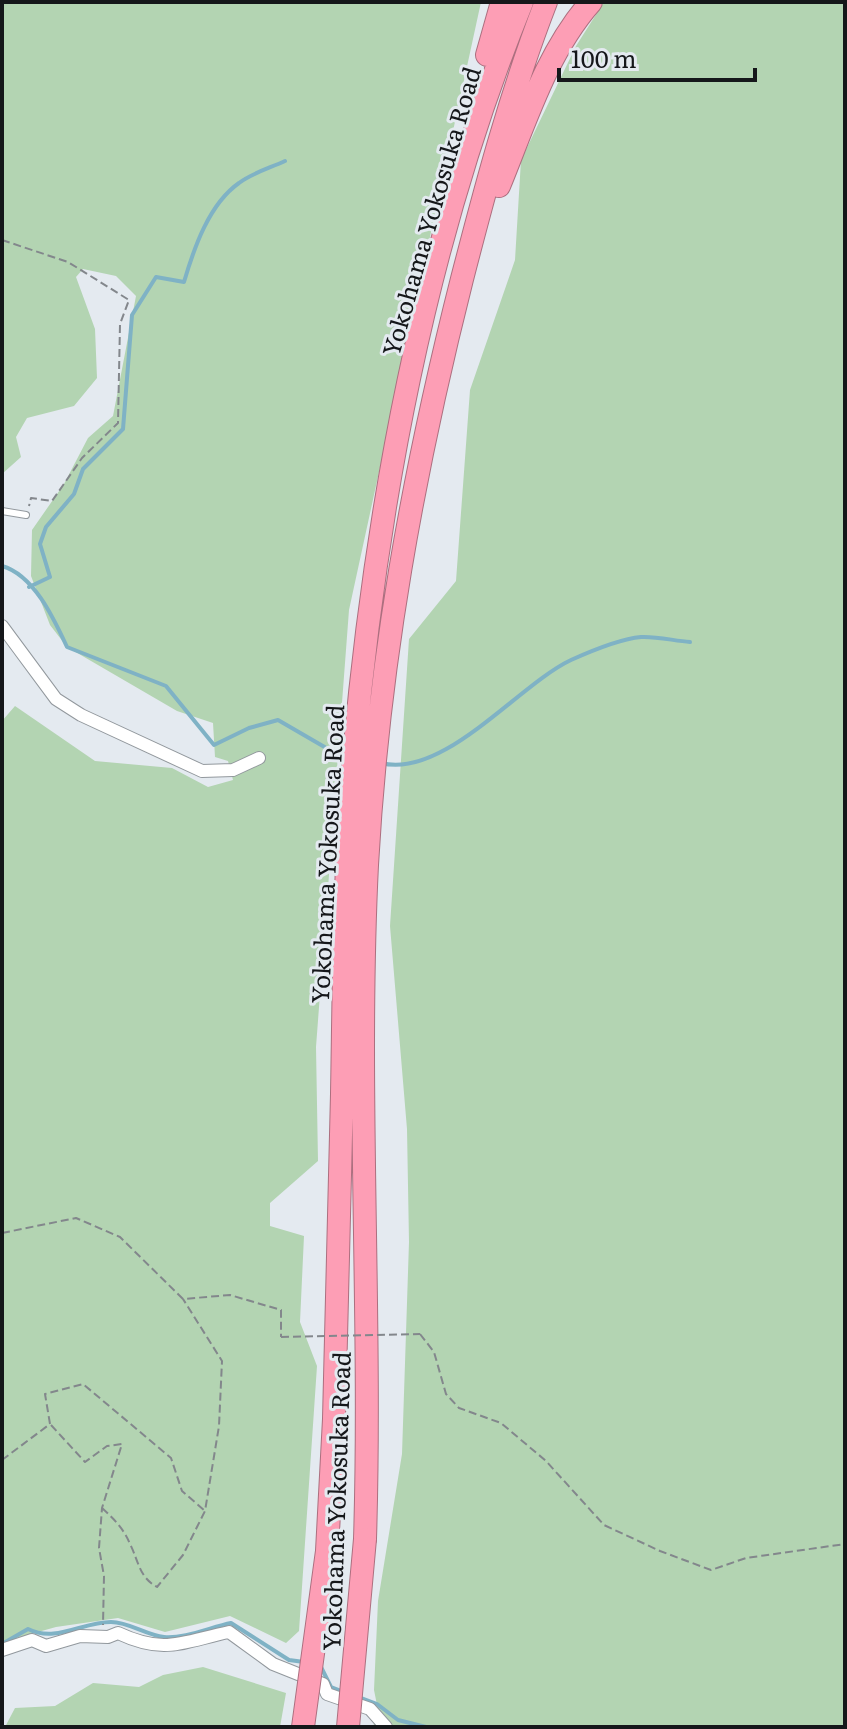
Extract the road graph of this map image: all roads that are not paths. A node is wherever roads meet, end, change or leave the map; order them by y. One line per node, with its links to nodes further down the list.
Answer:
1 (502, 2): 6 (highway)
2 (522, 2): 6 (highway, Yokohama Yokosuka Road)
3 (546, 2): 5 (highway, Yokohama Yokosuka Road)
4 (591, 2): 5 (highway)
5 (466, 264): 13 (highway, Yokohama Yokosuka Road, bridge)
6 (426, 304): 12 (highway, Yokohama Yokosuka Road, bridge)
7 (2, 511): 8 (lane)
8 (26, 515)
9 (2, 626): 10 (street)
10 (259, 758)
11 (2, 1650): 14 (street)
12 (303, 1727)
13 (348, 1727)
14 (386, 1727)

